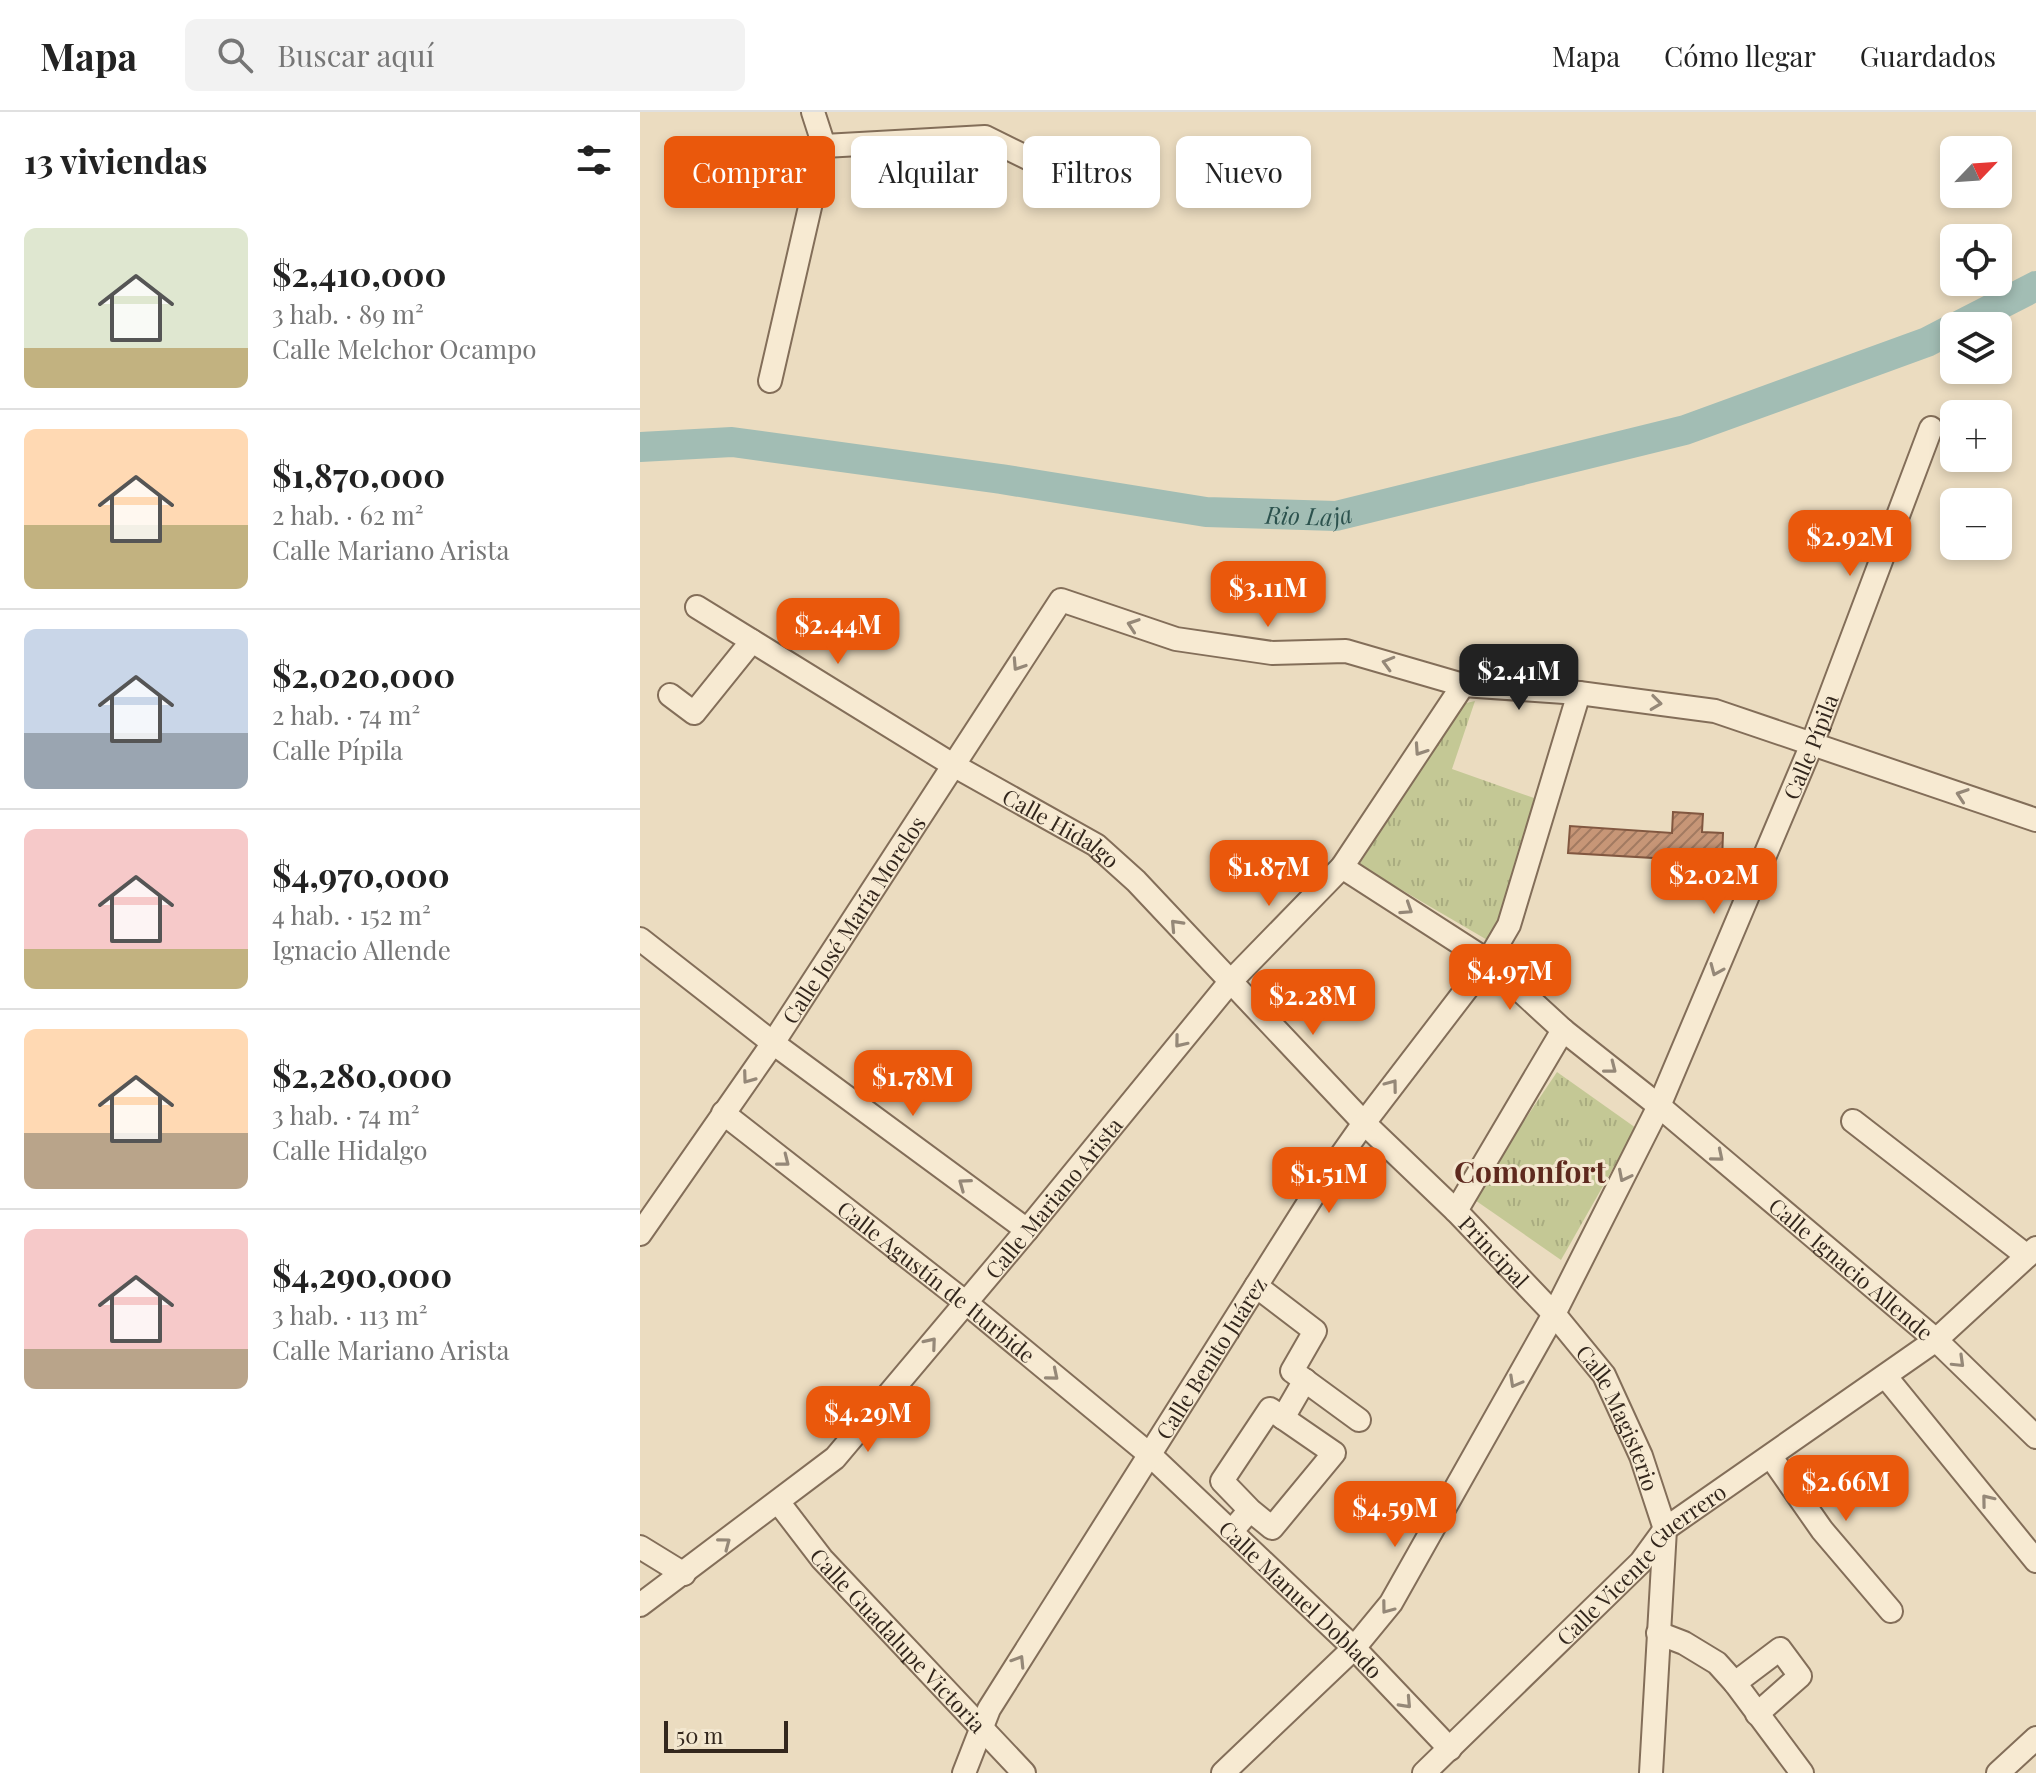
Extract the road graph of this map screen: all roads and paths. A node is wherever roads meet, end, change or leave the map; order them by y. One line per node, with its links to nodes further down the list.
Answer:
1 (813, 112): 2 (street)
2 (821, 136)
3 (835, 145): 4 (street)
4 (1023, 156)
5 (810, 208): 6 (street)
6 (770, 381)
7 (1931, 428): 13 (street, Calle Pípila)
8 (697, 607): 9 (street, Calle Hidalgo)
9 (752, 641): 12 (street); 14 (street, Calle Hidalgo)
10 (1463, 685): 11 (street); 14 (street, Calle José María Morelos, one-way to 14); 16 (street, Calle Mariano Arista, one-way to 16)
11 (1579, 693): 13 (street, one-way to 13); 18 (street, Calle Benito Juárez)
12 (670, 695)
13 (1812, 744): 15 (street, one-way to 13); 22 (street, Calle Pípila, one-way to 22)
14 (953, 765): 19 (street, Calle Hidalgo, one-way to 14); 21 (street, Calle José María Morelos)
15 (2036, 820)
16 (1342, 867): 18 (street, Calle Ignacio Allende, one-way to 18); 19 (street, Calle Mariano Arista)
17 (640, 939): 21 (street)
18 (1488, 961): 20 (street, Calle Ignacio Allende); 25 (street, Calle Benito Juárez, one-way to 18)
19 (1230, 982): 25 (street, Calle Hidalgo); 27 (street, Calle Mariano Arista, one-way to 27)
20 (1563, 1030): 22 (street, Calle Ignacio Allende, one-way to 22); 26 (street)
21 (773, 1043): 23 (street, Calle José María Morelos, one-way to 23); 27 (street, one-way to 21)
22 (1659, 1106): 32 (street, Calle Pípila, one-way to 32); 33 (street, Calle Ignacio Allende, one-way to 33)
23 (723, 1113): 28 (street, Calle José María Morelos); 31 (street, Calle Agustín de Iturbide, one-way to 31)
24 (1853, 1121): 29 (street)
25 (1364, 1123): 26 (street, Principal); 30 (street, Calle Benito Juárez)
26 (1456, 1211): 32 (street, Principal)
27 (1027, 1230): 31 (street, Calle Mariano Arista)
28 (640, 1234)
29 (2032, 1252): 33 (street, Calle Vicente Guerrero)
30 (1256, 1286): 35 (street); 39 (street, Calle Benito Juárez)
31 (965, 1302): 39 (street, Calle Agustín de Iturbide, one-way to 39); 41 (street, Calle Mariano Arista, one-way to 31)
32 (1554, 1314): 43 (street, Calle Magisterio); 51 (street, Calle Pípila, one-way to 51)
33 (1936, 1340): 34 (street, Calle Vicente Guerrero); 38 (street, Calle Ignacio Allende, one-way to 38)
34 (1886, 1377): 40 (street, Calle Vicente Guerrero); 46 (street, one-way to 34)
35 (1305, 1380): 36 (street); 37 (street)
36 (1283, 1418): 42 (street); 42 (street)
37 (1359, 1420)
38 (2036, 1437)
39 (1149, 1454): 44 (street, Calle Manuel Doblado); 54 (street, Calle Benito Juárez, one-way to 39)
40 (1771, 1457): 43 (street, Calle Vicente Guerrero); 49 (street)
41 (779, 1503): 47 (street, Calle Mariano Arista, one-way to 41); 54 (street, Calle Guadalupe Victoria)
42 (1250, 1510): 44 (street)
43 (1665, 1529): 50 (street, Calle Magisterio); 56 (street, Calle Vicente Guerrero)
44 (1231, 1532): 51 (street, Calle Manuel Doblado)
45 (640, 1547): 47 (street)
46 (2036, 1561)
47 (684, 1574): 48 (street, Calle Mariano Arista)
48 (640, 1605)
49 (1891, 1611)
50 (1658, 1633): 52 (street); 61 (street, Calle Magisterio)
51 (1354, 1648): 56 (street, Calle Manuel Doblado, one-way to 56); 59 (street, Calle Pípila)
52 (1735, 1683): 53 (street); 53 (street)
53 (1757, 1714): 62 (street)
54 (983, 1730): 57 (street, Calle Benito Juárez); 58 (street, Calle Guadalupe Victoria)
55 (2036, 1738): 63 (street)
56 (1450, 1749): 60 (street, Calle Vicente Guerrero)
57 (964, 1773)
58 (1024, 1773)
59 (1223, 1773)
60 (1424, 1773)
61 (1651, 1773)
62 (1802, 1773)
63 (1998, 1773)

